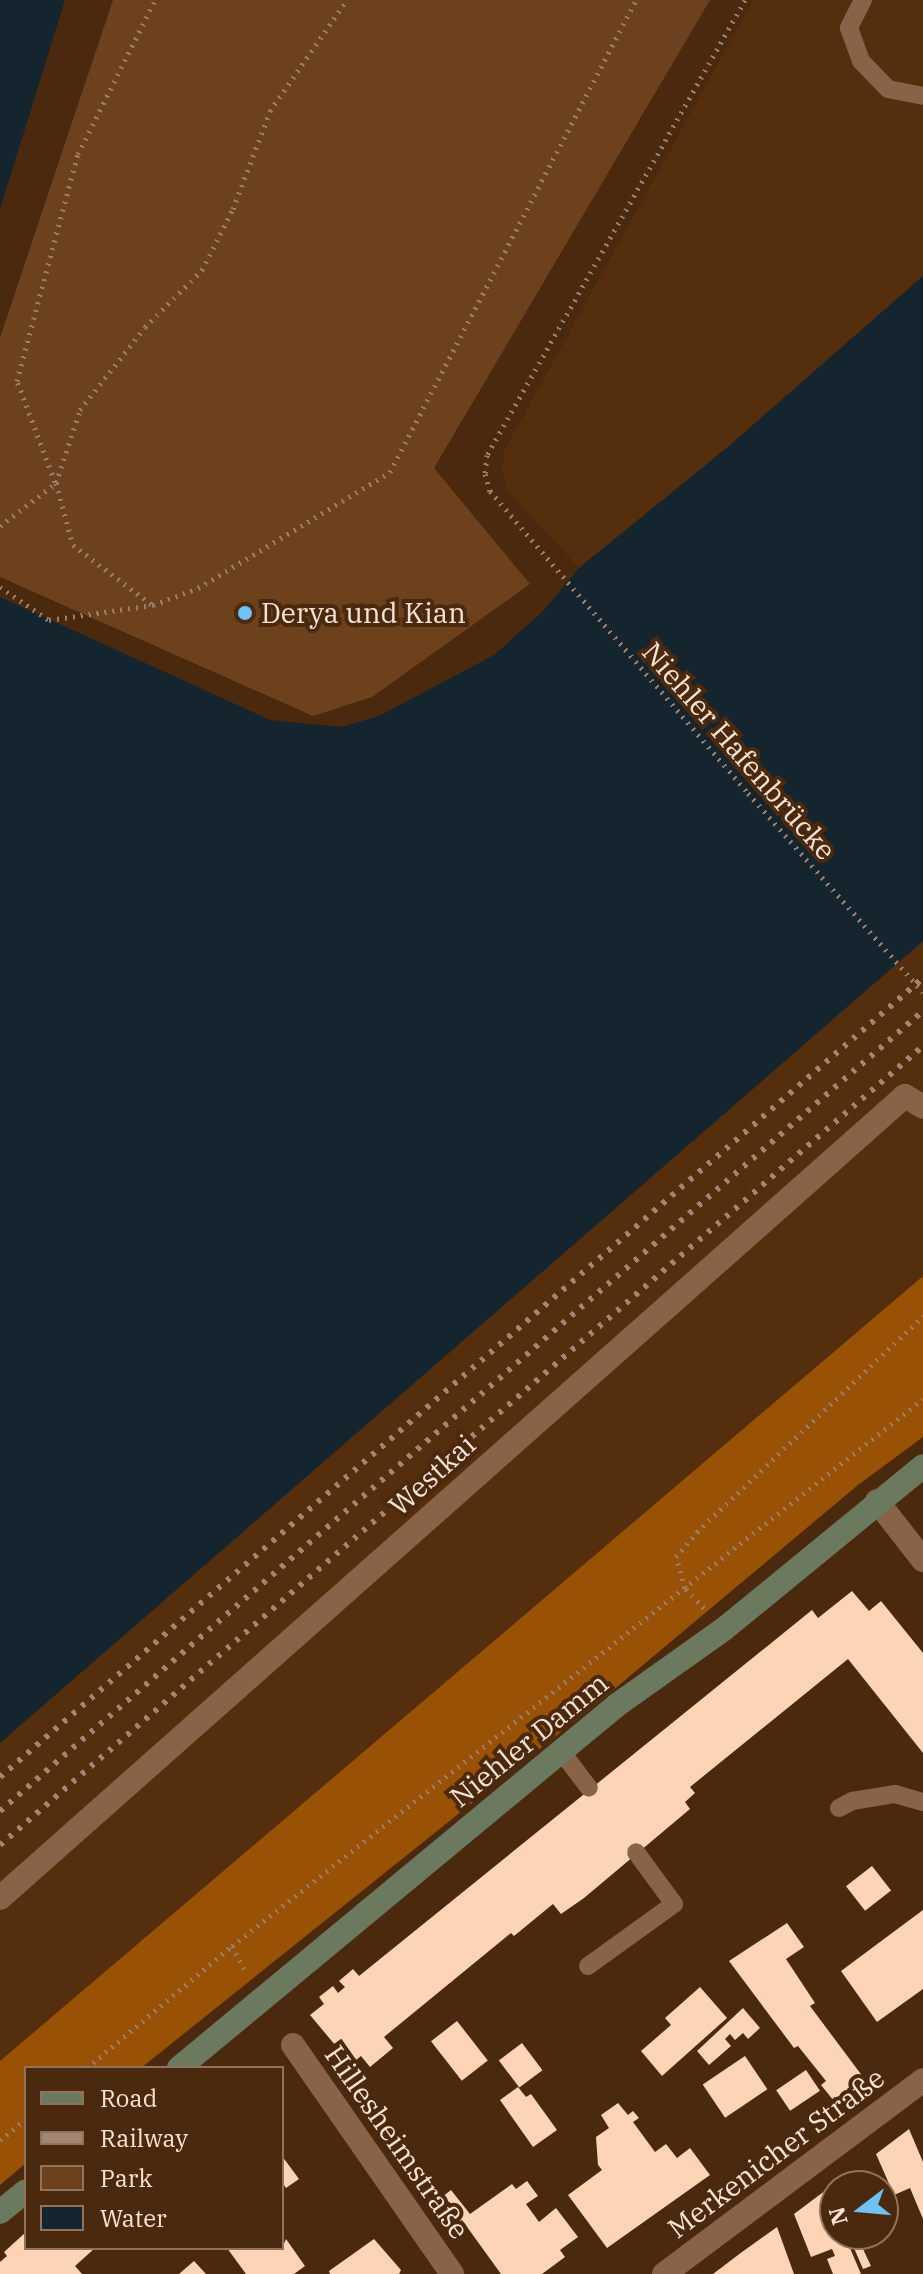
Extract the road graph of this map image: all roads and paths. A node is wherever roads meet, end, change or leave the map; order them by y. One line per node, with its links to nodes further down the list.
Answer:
1 (155, 0): 7 (path)
2 (347, 0): 7 (path)
3 (636, 0): 10 (path)
4 (745, 0): 11 (path, Niehler Hafenbrücke)
5 (863, 0): 6 (lane)
6 (923, 96)
7 (56, 483): 8 (path); 10 (path)
8 (0, 526)
9 (0, 587): 10 (path)
10 (153, 605)
11 (923, 992)
12 (917, 1094): 24 (street, Westkai)
13 (923, 1316): 18 (path)
14 (923, 1399): 18 (path)
15 (923, 1466): 16 (street, Niehler Damm)
16 (877, 1501): 17 (street); 19 (street, Niehler Damm)
17 (923, 1560)
18 (685, 1588): 27 (path)
19 (561, 1751): 20 (lane); 28 (street, Niehler Damm)
20 (589, 1788)
21 (923, 1802): 22 (lane)
22 (839, 1808)
23 (636, 1852): 25 (lane)
24 (0, 1898)
25 (588, 1966)
26 (293, 2045): 34 (street, Hillesheimstraße)
27 (89, 2066)
28 (181, 2066)
29 (923, 2080): 35 (street, Merkenicher Straße)
30 (24, 2121): 31 (path)
31 (0, 2140)
32 (24, 2193): 33 (street)
33 (0, 2212)
34 (452, 2274)
35 (664, 2274)

